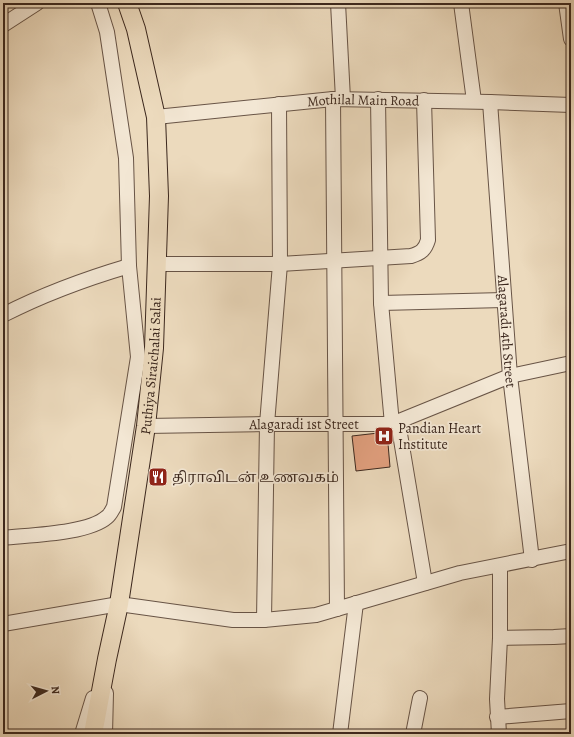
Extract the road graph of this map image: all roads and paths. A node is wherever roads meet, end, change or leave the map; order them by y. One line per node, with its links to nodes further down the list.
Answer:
1 (37, 3): 7 (street)
2 (98, 3): 21 (street)
3 (127, 3): 16 (main road, Puthiya Siraichalai Salai)
4 (338, 3): 9 (street)
5 (462, 3): 12 (street)
6 (566, 3): 8 (street)
7 (3, 25)
8 (571, 39)
9 (338, 99): 10 (street, Mothilal Main Road); 14 (street, Mothilal Main Road); 18 (street)
10 (378, 100): 11 (street, Mothilal Main Road); 17 (street)
11 (424, 100): 12 (street, Mothilal Main Road); 17 (street)
12 (474, 101): 13 (street, Mothilal Main Road)
13 (490, 102): 15 (street, Mothilal Main Road); 22 (street, Alagaradi 4th Street)
14 (279, 104): 16 (street, Mothilal Main Road); 20 (street)
15 (571, 105)
16 (156, 117): 19 (main road, Puthiya Siraichalai Salai)
17 (380, 258): 18 (street); 23 (street)
18 (335, 261): 20 (street); 29 (street)
19 (157, 264): 20 (street); 30 (main road, Puthiya Siraichalai Salai)
20 (280, 264): 28 (street)
21 (129, 266): 24 (street); 31 (street)
22 (504, 300): 23 (street); 26 (street, Alagaradi 4th Street)
23 (381, 303): 27 (street)
24 (3, 315)
25 (571, 363): 26 (street, Alagaradi 1st Street)
26 (510, 376): 27 (street, Alagaradi 1st Street); 33 (street, Alagaradi 4th Street)
27 (395, 423): 29 (street, Alagaradi 1st Street); 35 (street)
28 (266, 424): 29 (street, Alagaradi 1st Street); 30 (street, Alagaradi 1st Street); 39 (street)
29 (336, 424): 38 (street)
30 (146, 426): 37 (main road, Puthiya Siraichalai Salai)
31 (3, 538)
32 (571, 551): 33 (street)
33 (532, 560): 34 (street)
34 (500, 566): 35 (street); 42 (street)
35 (425, 583): 36 (street)
36 (356, 603): 38 (street); 47 (street)
37 (119, 604): 39 (street); 40 (street); 46 (main road, Puthiya Siraichalai Salai)
38 (337, 608): 39 (street)
39 (264, 620)
40 (3, 624)
41 (571, 636): 42 (street)
42 (500, 638): 45 (street)
43 (420, 698): 48 (street)
44 (571, 711): 45 (street)
45 (498, 717): 49 (street)
46 (93, 732)
47 (340, 734)
48 (413, 734)
49 (499, 734)

